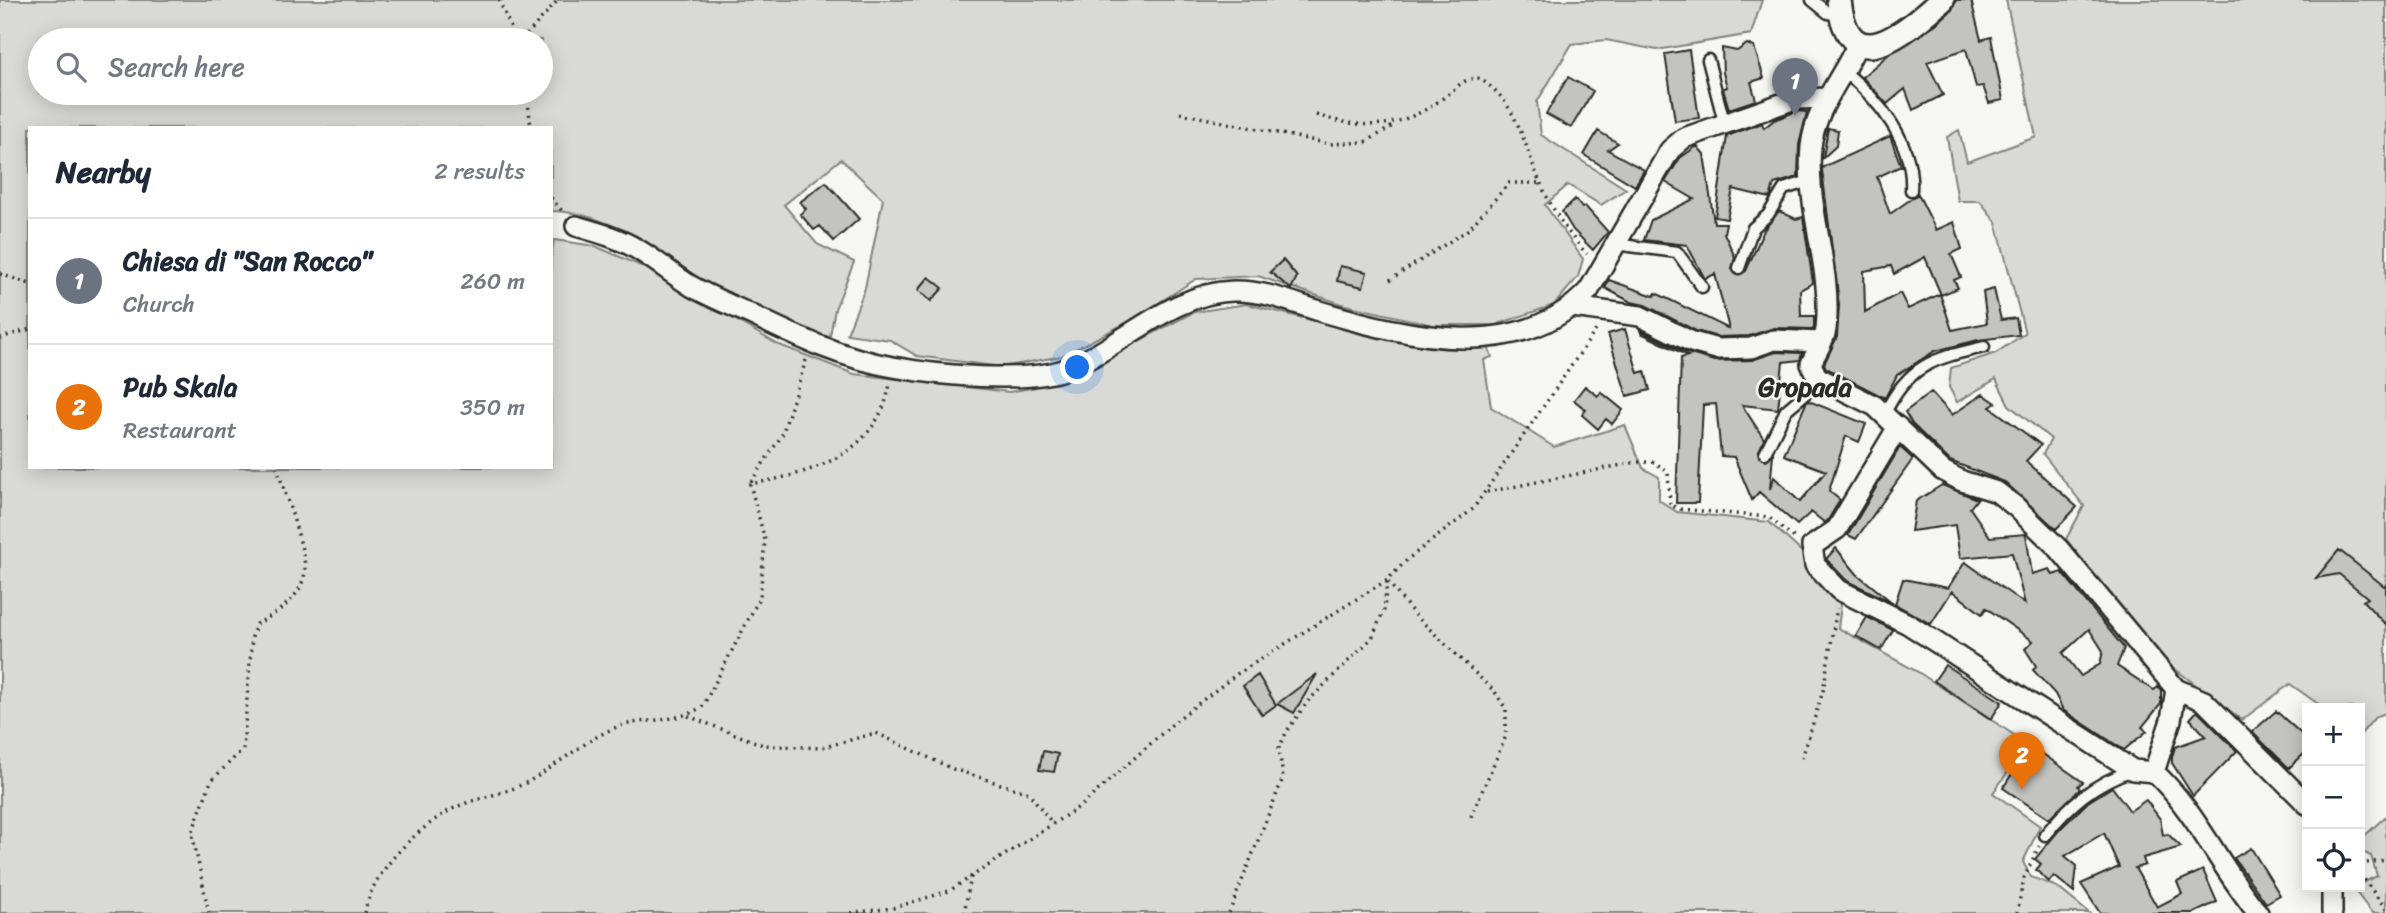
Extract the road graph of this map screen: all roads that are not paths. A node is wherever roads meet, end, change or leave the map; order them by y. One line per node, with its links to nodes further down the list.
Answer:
1 (1812, 0): 3 (lane)
2 (1942, 0): 4 (street)
3 (1840, 8): 4 (street)
4 (1857, 45): 6 (street)
5 (1707, 60): 8 (lane)
6 (1845, 72): 7 (street); 10 (lane)
7 (1828, 98): 8 (street); 9 (street)
8 (1724, 122): 12 (street)
9 (1810, 181): 13 (lane); 16 (street)
10 (1911, 190)
11 (576, 226): 15 (street)
12 (1613, 244): 14 (lane); 15 (street)
13 (1739, 268)
14 (1702, 287)
15 (1573, 307): 16 (street)
16 (1821, 342): 18 (street)
17 (1984, 347): 19 (lane)
18 (1817, 377): 19 (street); 20 (lane)
19 (1891, 421): 21 (street); 22 (street)
20 (1765, 453)
21 (2176, 689): 23 (street); 24 (street)
22 (2133, 770): 23 (street); 25 (lane)
23 (2154, 772): 27 (street)
24 (2302, 799)
25 (2045, 835)
26 (2332, 892): 28 (street)
27 (2258, 913)
28 (2332, 913)

